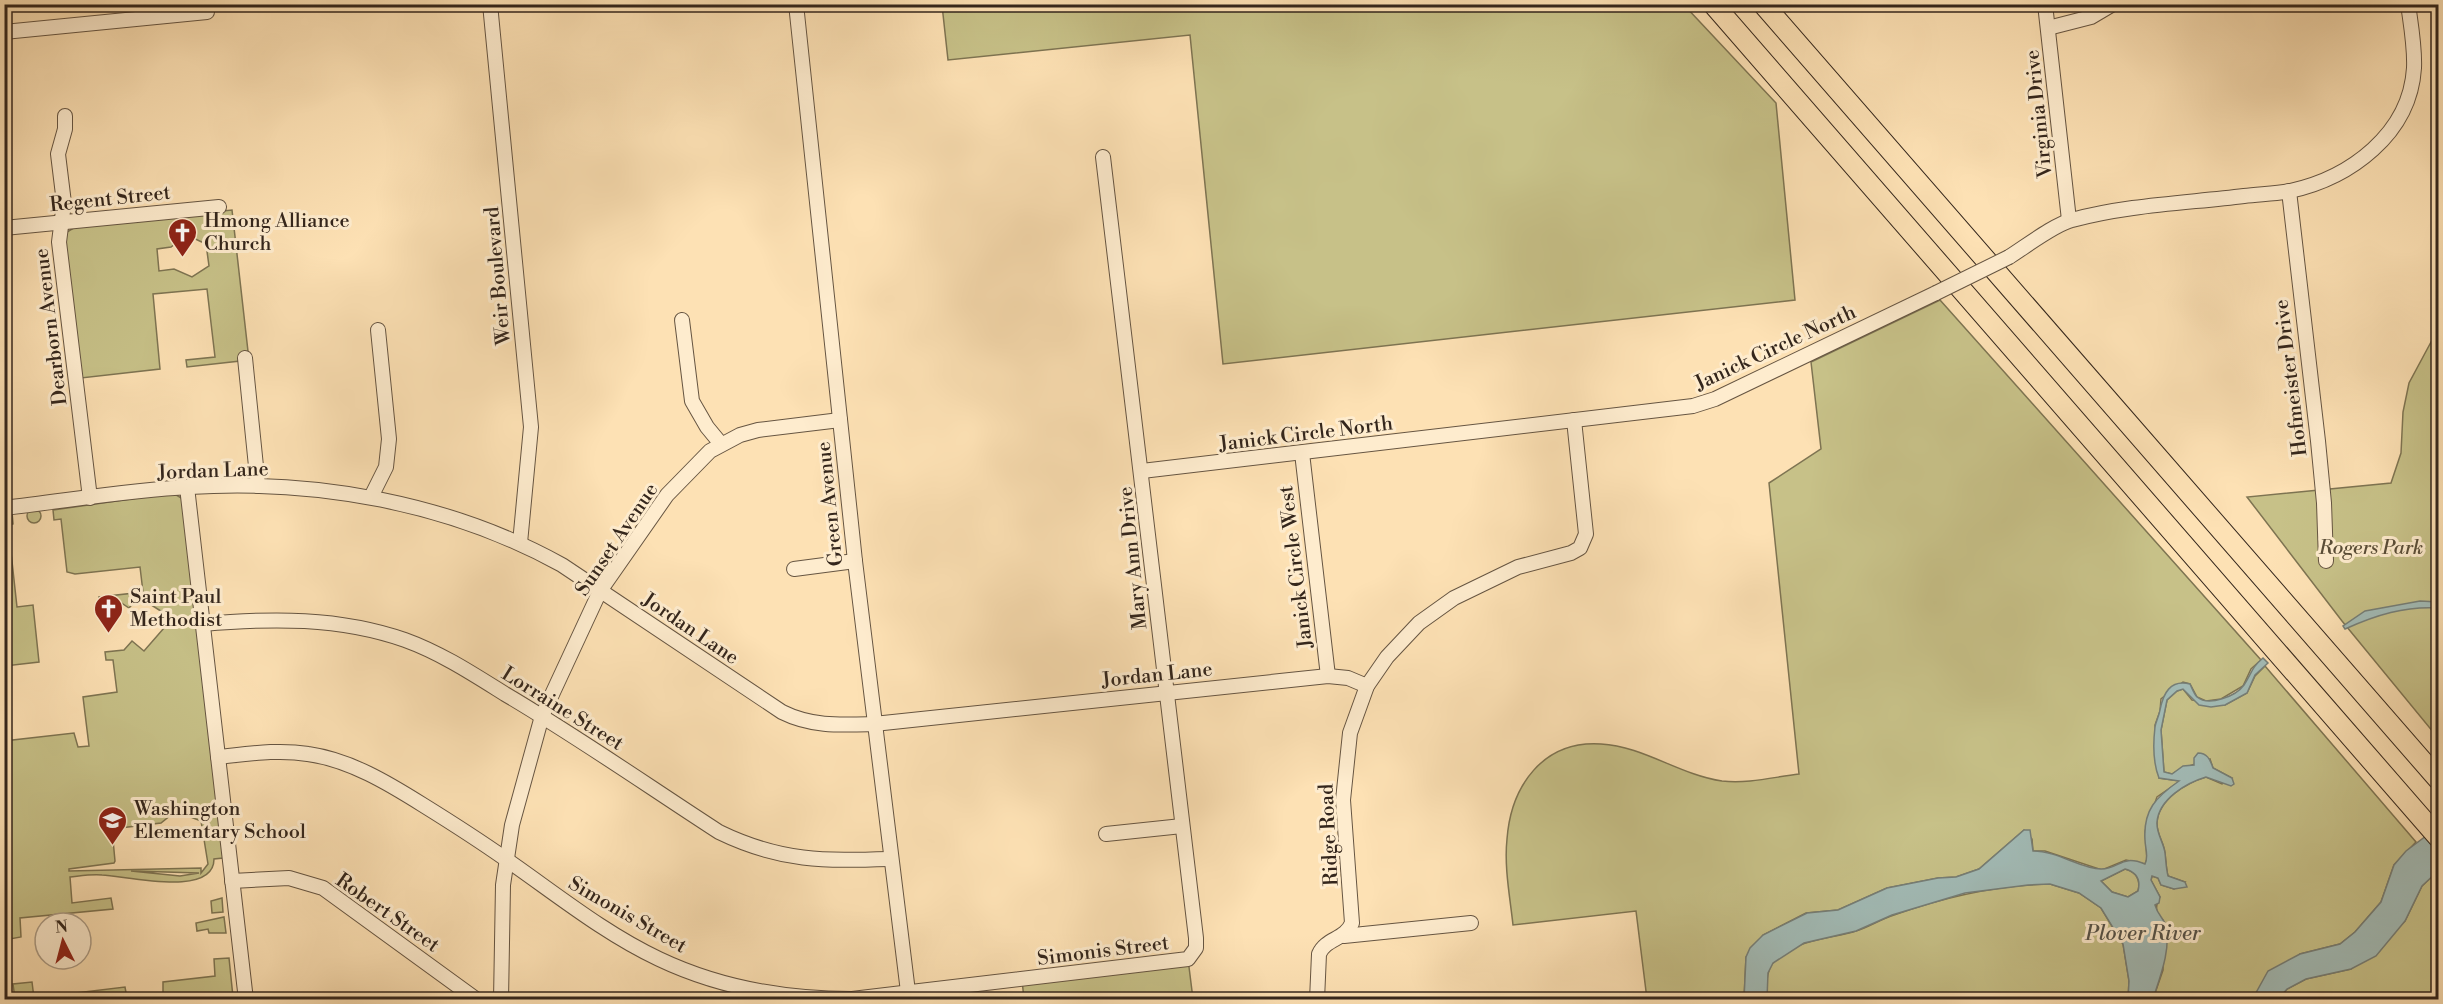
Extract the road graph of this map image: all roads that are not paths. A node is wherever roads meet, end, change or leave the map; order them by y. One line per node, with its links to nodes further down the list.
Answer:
1 (490, 4): 31 (street, Weir Boulevard)
2 (795, 4): 21 (street, Green Avenue)
3 (1713, 4): 46 (highway)
4 (1763, 4): 43 (highway)
5 (2045, 4): 9 (street, Virginia Drive)
6 (2113, 4): 9 (street)
7 (2408, 4): 13 (street, Janick Circle North)
8 (207, 12): 10 (street)
9 (2048, 28): 15 (street, Virginia Drive)
10 (4, 32)
11 (65, 116): 16 (street, Dearborn Avenue)
12 (1103, 158): 25 (street, Mary Ann Drive)
13 (2289, 191): 15 (street, Janick Circle North); 33 (street, Hofmeister Drive)
14 (219, 207): 16 (street, Regent Street)
15 (2069, 220): 22 (street, Janick Circle North, bridge)
16 (61, 222): 17 (street, Regent Street); 29 (street, Dearborn Avenue)
17 (4, 228)
18 (682, 320): 23 (street)
19 (378, 330): 28 (street)
20 (245, 358): 26 (street)
21 (840, 420): 23 (street, Sunset Avenue); 32 (street, Green Avenue)
22 (1574, 420): 24 (street, Janick Circle North); 38 (street, Ridge Road)
23 (721, 444): 35 (street, Sunset Avenue)
24 (1302, 453): 25 (street, Janick Circle North); 37 (street, Janick Circle West)
25 (1142, 471): 39 (street, Mary Ann Drive)
26 (258, 486): 27 (street, Jordan Lane); 28 (street, Jordan Lane)
27 (187, 487): 29 (street, Jordan Lane); 36 (street)
28 (371, 496): 31 (street, Jordan Lane)
29 (90, 498): 30 (street, Jordan Lane)
30 (4, 508)
31 (520, 543): 35 (street, Jordan Lane)
32 (855, 561): 34 (street); 41 (street, Green Avenue)
33 (2326, 561)
34 (794, 569)
35 (600, 591): 40 (street, Sunset Avenue); 41 (street, Jordan Lane)
36 (202, 624): 40 (street, Lorraine Street); 42 (street)
37 (1328, 676): 38 (street, Jordan Lane); 39 (street, Jordan Lane)
38 (1367, 686): 51 (street, Ridge Road)
39 (1167, 692): 41 (street, Jordan Lane); 44 (street, Mary Ann Drive)
40 (542, 716): 47 (street, Lorraine Street); 48 (street, Sunset Avenue)
41 (874, 724): 47 (street, Green Avenue)
42 (218, 757): 48 (street, Simonis Street); 49 (street)
43 (2439, 779)
44 (1182, 826): 45 (street); 52 (street, Mary Ann Drive)
45 (1106, 834)
46 (2439, 837)
47 (890, 859): 53 (street, Green Avenue)
48 (506, 860): 53 (street, Simonis Street); 56 (street, Sunset Avenue)
49 (232, 881): 54 (street); 55 (street, Robert Street)
50 (1471, 923): 51 (street)
51 (1344, 936): 57 (street)
52 (1193, 955): 53 (street, Simonis Street)
53 (908, 996)
54 (246, 999)
55 (477, 999)
56 (501, 999)
57 (1317, 999)

